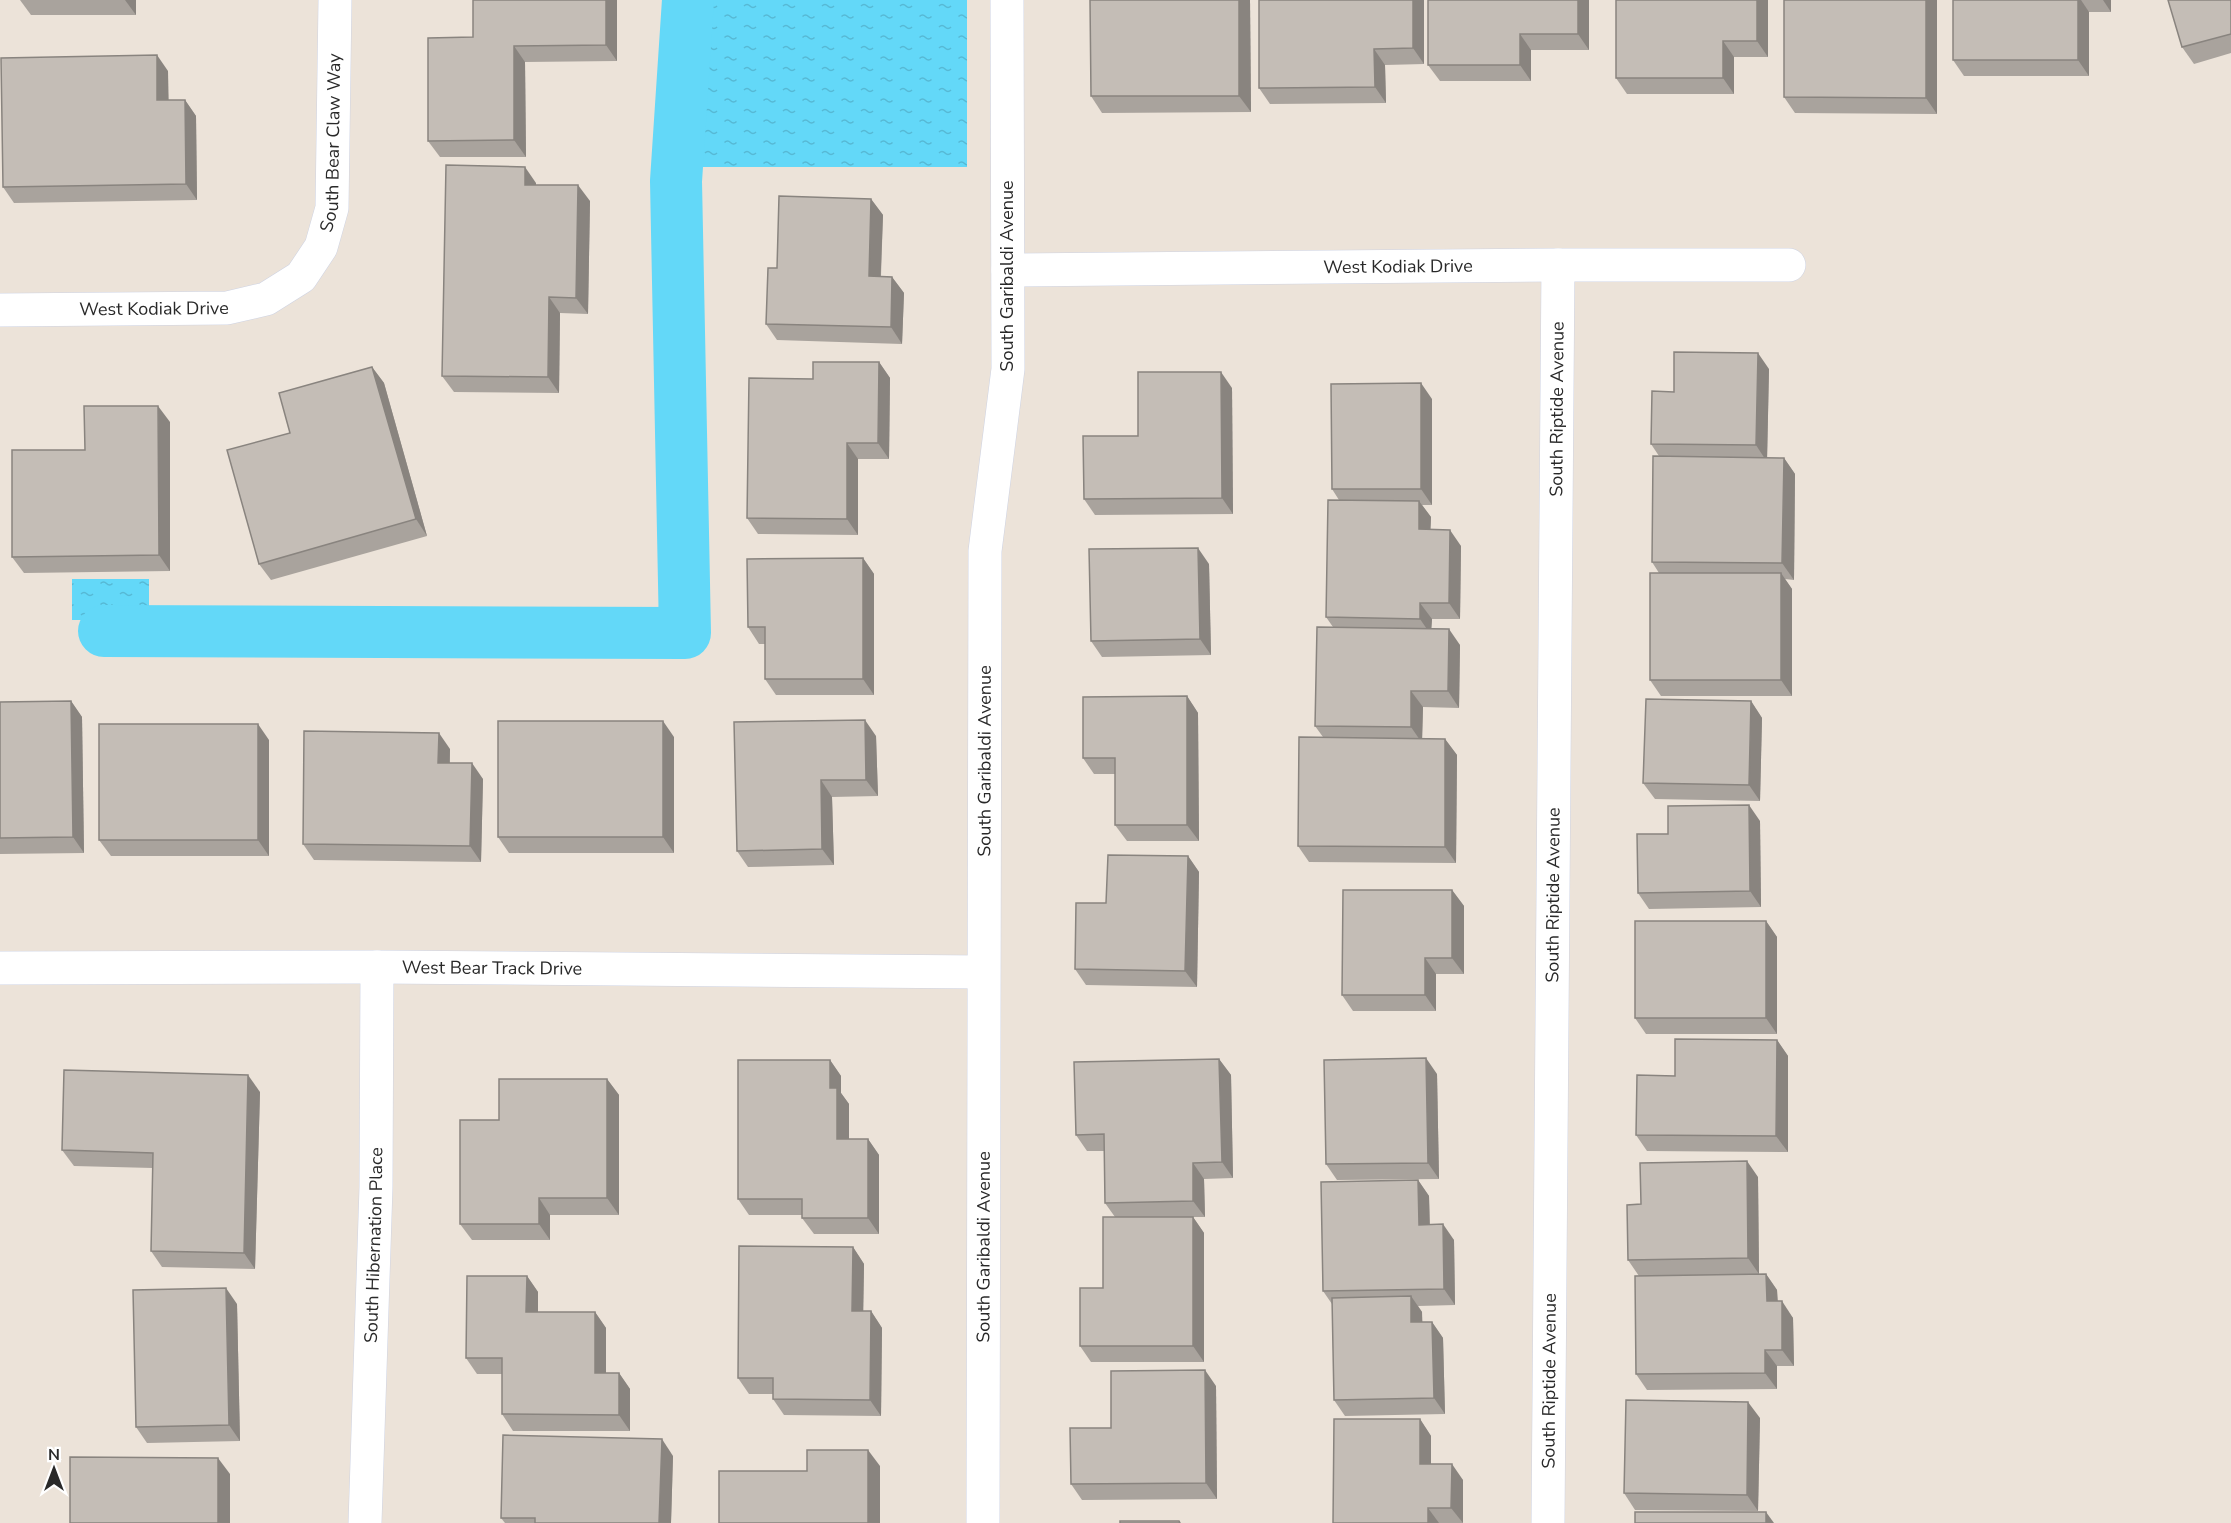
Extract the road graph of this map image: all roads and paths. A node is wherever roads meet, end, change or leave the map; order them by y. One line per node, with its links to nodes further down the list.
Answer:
1 (334, 0): 6 (street, South Bear Claw Way)
2 (1007, 0): 5 (street, South Garibaldi Avenue)
3 (1558, 265): 4 (street, West Kodiak Drive); 5 (street, West Kodiak Drive); 13 (street, South Riptide Avenue)
4 (1789, 265)
5 (1008, 270): 10 (street, South Garibaldi Avenue)
6 (301, 277): 7 (street, West Kodiak Drive)
7 (0, 310)
8 (377, 967): 9 (street, West Bear Track Drive); 10 (street, West Bear Track Drive); 11 (street, South Hibernation Place)
9 (0, 968)
10 (983, 972): 12 (street, South Garibaldi Avenue)
11 (365, 1523)
12 (983, 1523)
13 (1548, 1523)

